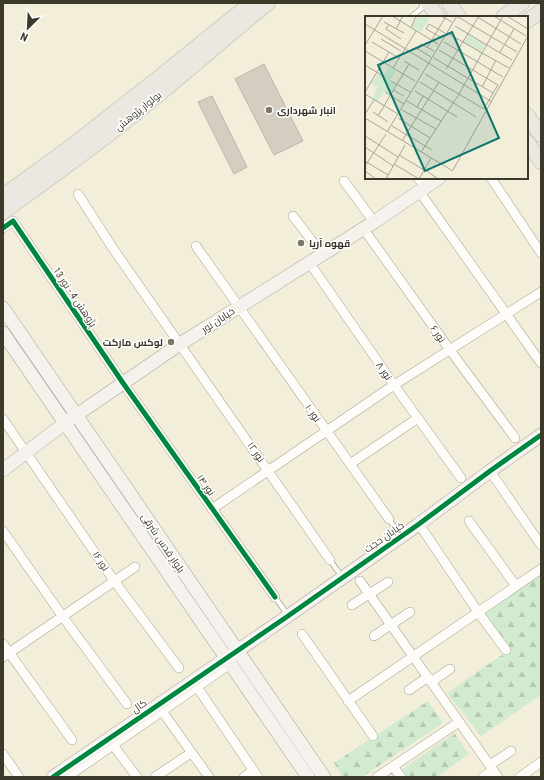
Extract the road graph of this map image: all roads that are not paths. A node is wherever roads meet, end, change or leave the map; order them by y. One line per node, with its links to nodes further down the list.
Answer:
1 (251, 3): 21 (main road, بولوار پژوهش)
2 (268, 3): 23 (main road, بولوار پژوهش)
3 (417, 3): 6 (lane)
4 (423, 3): 6 (lane)
5 (449, 3): 10 (main road)
6 (425, 6): 8 (lane); 9 (main road)
7 (541, 10): 11 (main road)
8 (412, 16)
9 (437, 16)
10 (457, 16)
11 (528, 20)
12 (528, 116): 13 (main road)
13 (541, 135)
14 (528, 143): 15 (main road)
15 (541, 162)
16 (436, 179): 19 (main road, خیابان نور)
17 (492, 179): 27 (street)
18 (344, 181): 24 (street, نور ۶)
19 (421, 185): 24 (main road, خیابان نور); 33 (street)
20 (78, 194): 35 (street, نور ۱۲)
21 (3, 196)
22 (293, 216): 28 (street)
23 (8, 217): 25 (street); 38 (street, پژوهش 4 - نور 13)
24 (369, 225): 28 (main road, خیابان نور); 36 (street, نور ۶)
25 (3, 228)
26 (196, 246): 31 (street, نور ۱۰)
27 (541, 253)
28 (322, 254): 29 (main road, خیابان نور)
29 (309, 262): 31 (main road, خیابان نور); 39 (street, نور ۸)
30 (541, 292): 33 (street)
31 (239, 307): 35 (main road, خیابان نور); 43 (street, نور ۱۰)
32 (3, 308): 42 (main road, بلوار قدس شرقی)
33 (507, 314): 36 (street); 37 (street)
34 (3, 333): 42 (main road, بلوار قدس شرقی)
35 (180, 344): 38 (main road, خیابان نور); 49 (street, نور ۱۲)
36 (450, 350): 39 (street); 45 (street, نور ۶)
37 (541, 363)
38 (123, 383): 42 (main road, خیابان نور); 52 (street, نور ۱۴)
39 (394, 385): 40 (street, نور ۸); 43 (street)
40 (418, 418): 47 (street); 51 (street, نور ۸)
41 (3, 419): 46 (street, نور ۱۶)
42 (71, 420): 46 (main road, خیابان نور); 81 (main road, بلوار قدس شرقی)
43 (327, 432): 47 (street, نور ۱۰); 49 (street)
44 (541, 435): 45 (main road, خیابان حجت)
45 (519, 443): 50 (main road, خیابان حجت)
46 (26, 451): 48 (main road, خیابان نور); 63 (street, نور ۱۶)
47 (350, 464): 53 (street, نور ۱۰)
48 (3, 470)
49 (269, 471): 52 (street); 59 (street, نور ۱۲)
50 (490, 471): 51 (main road, خیابان حجت); 58 (street)
51 (465, 482): 55 (main road, خیابان حجت)
52 (212, 509): 68 (street, نور ۱۴)
53 (389, 519): 57 (lane)
54 (469, 521): 66 (street)
55 (419, 524): 57 (main road, خیابان حجت); 71 (street)
56 (3, 531): 73 (street)
57 (401, 536): 62 (main road, خیابان حجت)
58 (541, 545)
59 (330, 560): 62 (lane)
60 (135, 567): 63 (street)
61 (541, 569): 66 (street)
62 (342, 577): 72 (main road, خیابان حجت)
63 (115, 582): 73 (street); 82 (street, نور ۱۶)
64 (360, 582): 67 (street)
65 (388, 582): 67 (street)
66 (516, 586): 71 (street)
67 (369, 594): 69 (street); 74 (street)
68 (275, 597): 72 (lane)
69 (352, 605)
70 (410, 612): 74 (street)
71 (478, 612): 78 (street); 80 (street)
72 (288, 616): 81 (main road, خیابان حجت)
73 (63, 617): 79 (street); 88 (street)
74 (391, 624): 76 (street); 80 (street)
75 (302, 634): 87 (street)
76 (374, 636)
77 (3, 644): 79 (street)
78 (506, 650)
79 (6, 655): 92 (street)
80 (414, 656): 84 (street); 87 (street)
81 (231, 658): 85 (street, کال); 103 (main road, کال); 109 (main road, بلوار قدس شرقی); 110 (main road, بلوار قدس شرقی)
82 (179, 668)
83 (450, 669): 84 (street)
84 (430, 679): 86 (street); 90 (street)
85 (197, 687): 89 (street, کال); 100 (street)
86 (409, 690)
87 (348, 700): 91 (street)
88 (127, 704)
89 (162, 711): 93 (street, کال); 95 (street)
90 (459, 722): 98 (street); 99 (street)
91 (373, 736)
92 (72, 740)
93 (113, 745): 101 (street, کال); 105 (street)
94 (511, 751): 99 (street)
95 (191, 753): 106 (street); 107 (street)
96 (3, 754): 102 (street)
97 (541, 762): 114 (street)
98 (393, 766): 111 (street); 112 (street)
99 (494, 771): 113 (street)
100 (256, 773): 108 (street)
101 (79, 774): 104 (street, کال)
102 (19, 777)
103 (52, 777)
104 (67, 777)
105 (136, 777)
106 (155, 777)
107 (209, 777)
108 (244, 777)
109 (308, 777)
110 (324, 777)
111 (377, 777)
112 (401, 777)
113 (482, 777)
114 (520, 777)

